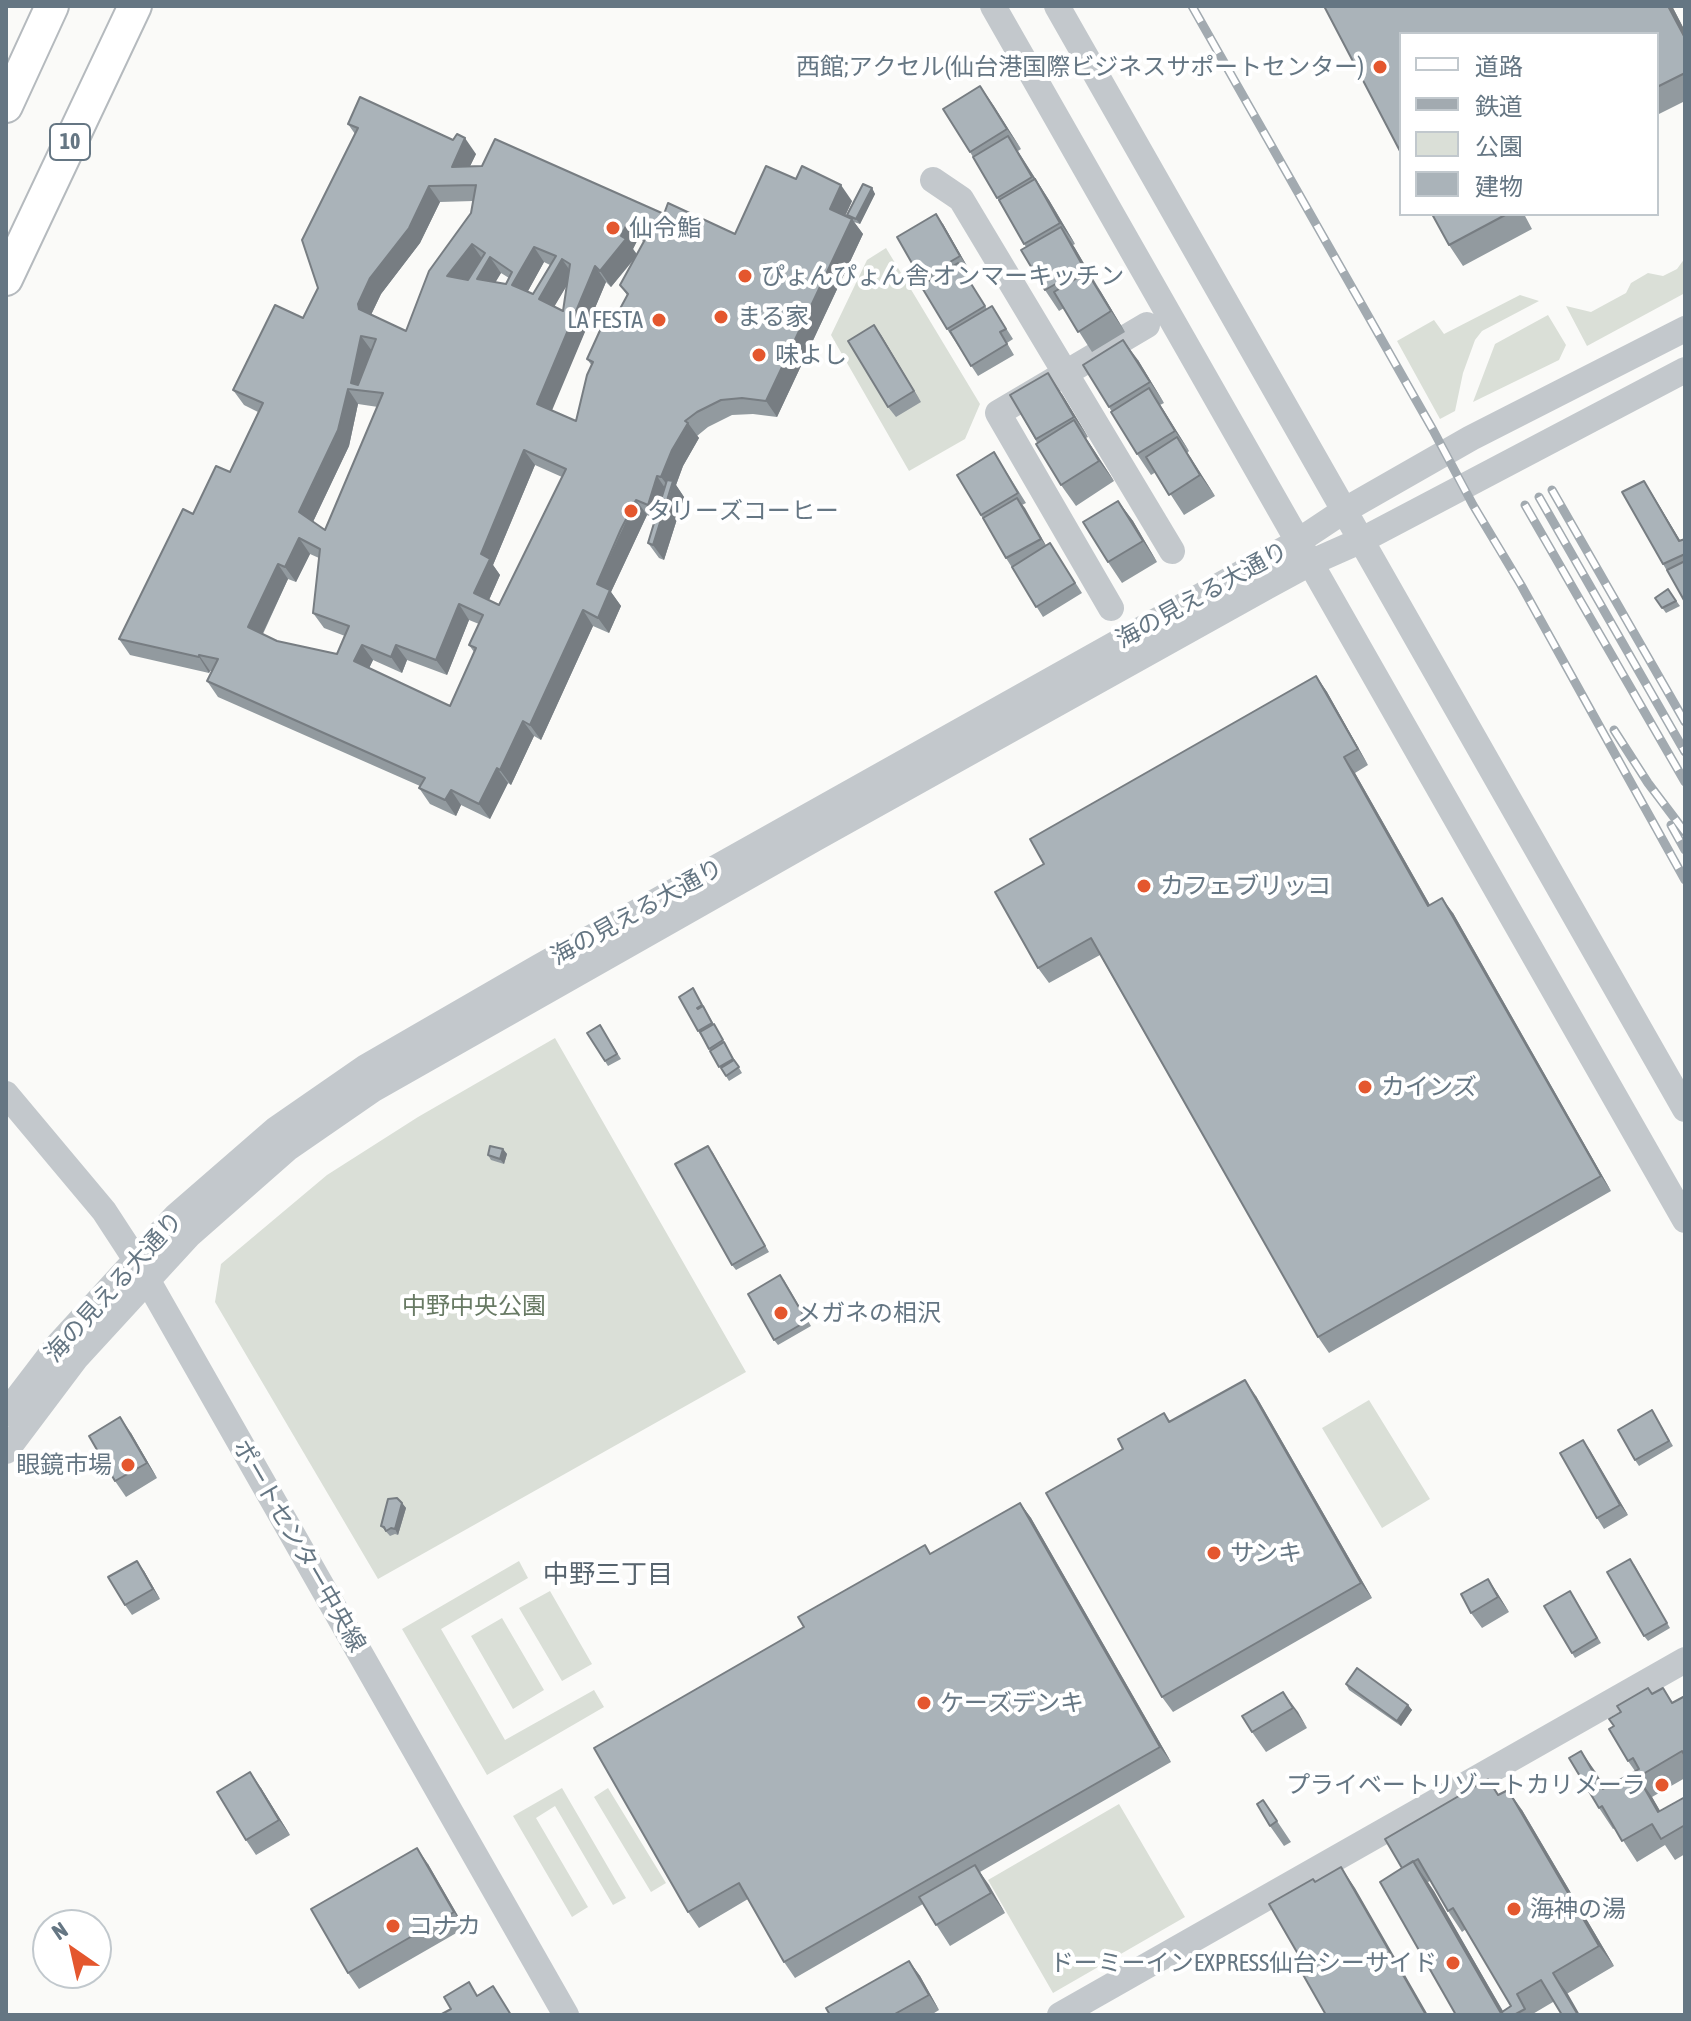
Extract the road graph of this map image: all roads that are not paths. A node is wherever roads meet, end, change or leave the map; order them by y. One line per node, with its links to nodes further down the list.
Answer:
1 (52, 6): 5 (main road)
2 (135, 6): 7 (main road, 10)
3 (993, 6): 17 (street)
4 (1057, 6): 12 (street)
5 (6, 106)
6 (933, 180): 11 (street)
7 (6, 279)
8 (1147, 325): 11 (street)
9 (1685, 329): 12 (street, 海の見える大通り)
10 (1685, 370): 15 (street)
11 (1065, 373): 14 (street); 16 (street)
12 (1345, 510): 15 (street); 17 (street, 海の見える大通り)
13 (1096, 518): 14 (street)
14 (1068, 534): 18 (street)
15 (1362, 540): 17 (street); 20 (street)
16 (1172, 551)
17 (1304, 552): 21 (street); 22 (street, 海の見える大通り)
18 (1111, 608)
19 (6, 1094): 22 (street, ポートセンター中央線)
20 (1685, 1109)
21 (1685, 1220)
22 (142, 1270): 23 (street, 海の見える大通り); 24 (street); 26 (street, ポートセンター中央線)
23 (6, 1413)
24 (6, 1451)
25 (1685, 1660): 27 (street)
26 (566, 2015)
27 (1060, 2015)

